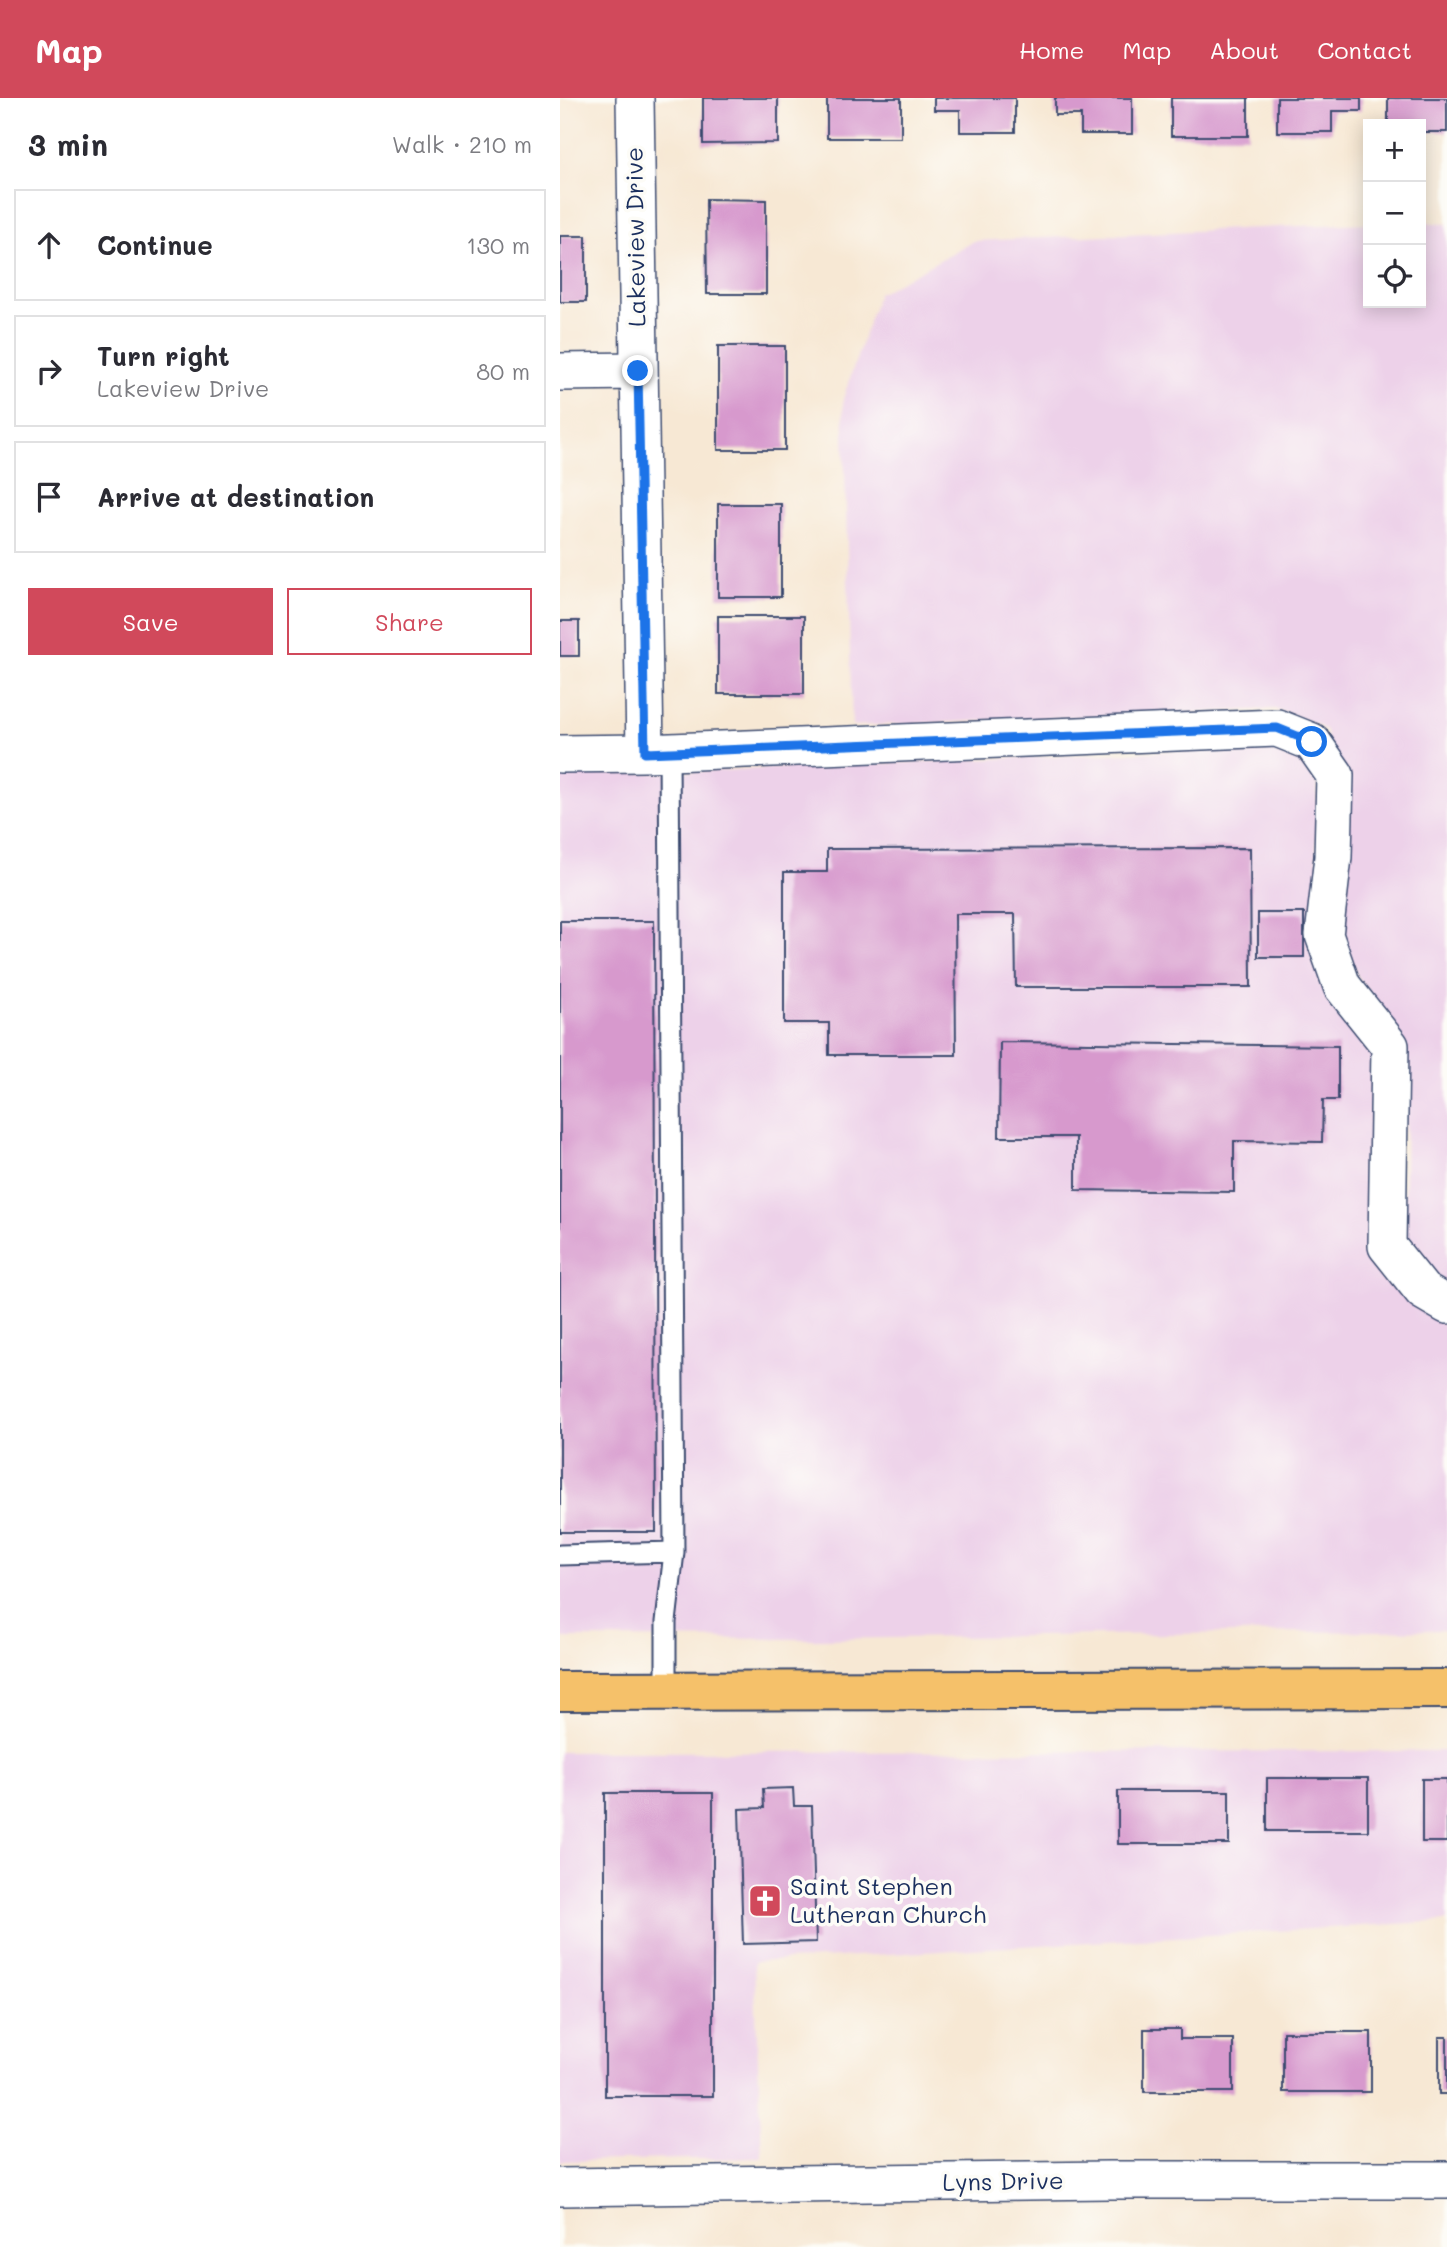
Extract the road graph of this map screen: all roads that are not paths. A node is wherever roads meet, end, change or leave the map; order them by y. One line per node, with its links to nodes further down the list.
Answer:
1 (635, 98): 2 (street, Lakeview Drive)
2 (638, 371): 3 (street); 4 (street, Lakeview Drive)
3 (560, 372)
4 (657, 753): 5 (street); 6 (street); 7 (lane)
5 (560, 754)
6 (1447, 1306)
7 (674, 1552): 8 (lane); 10 (lane)
8 (560, 1555)
9 (1447, 1689): 10 (main road)
10 (666, 1690): 11 (main road)
11 (560, 1691)
12 (1447, 2180): 13 (street, Lyns Drive)
13 (560, 2187)

